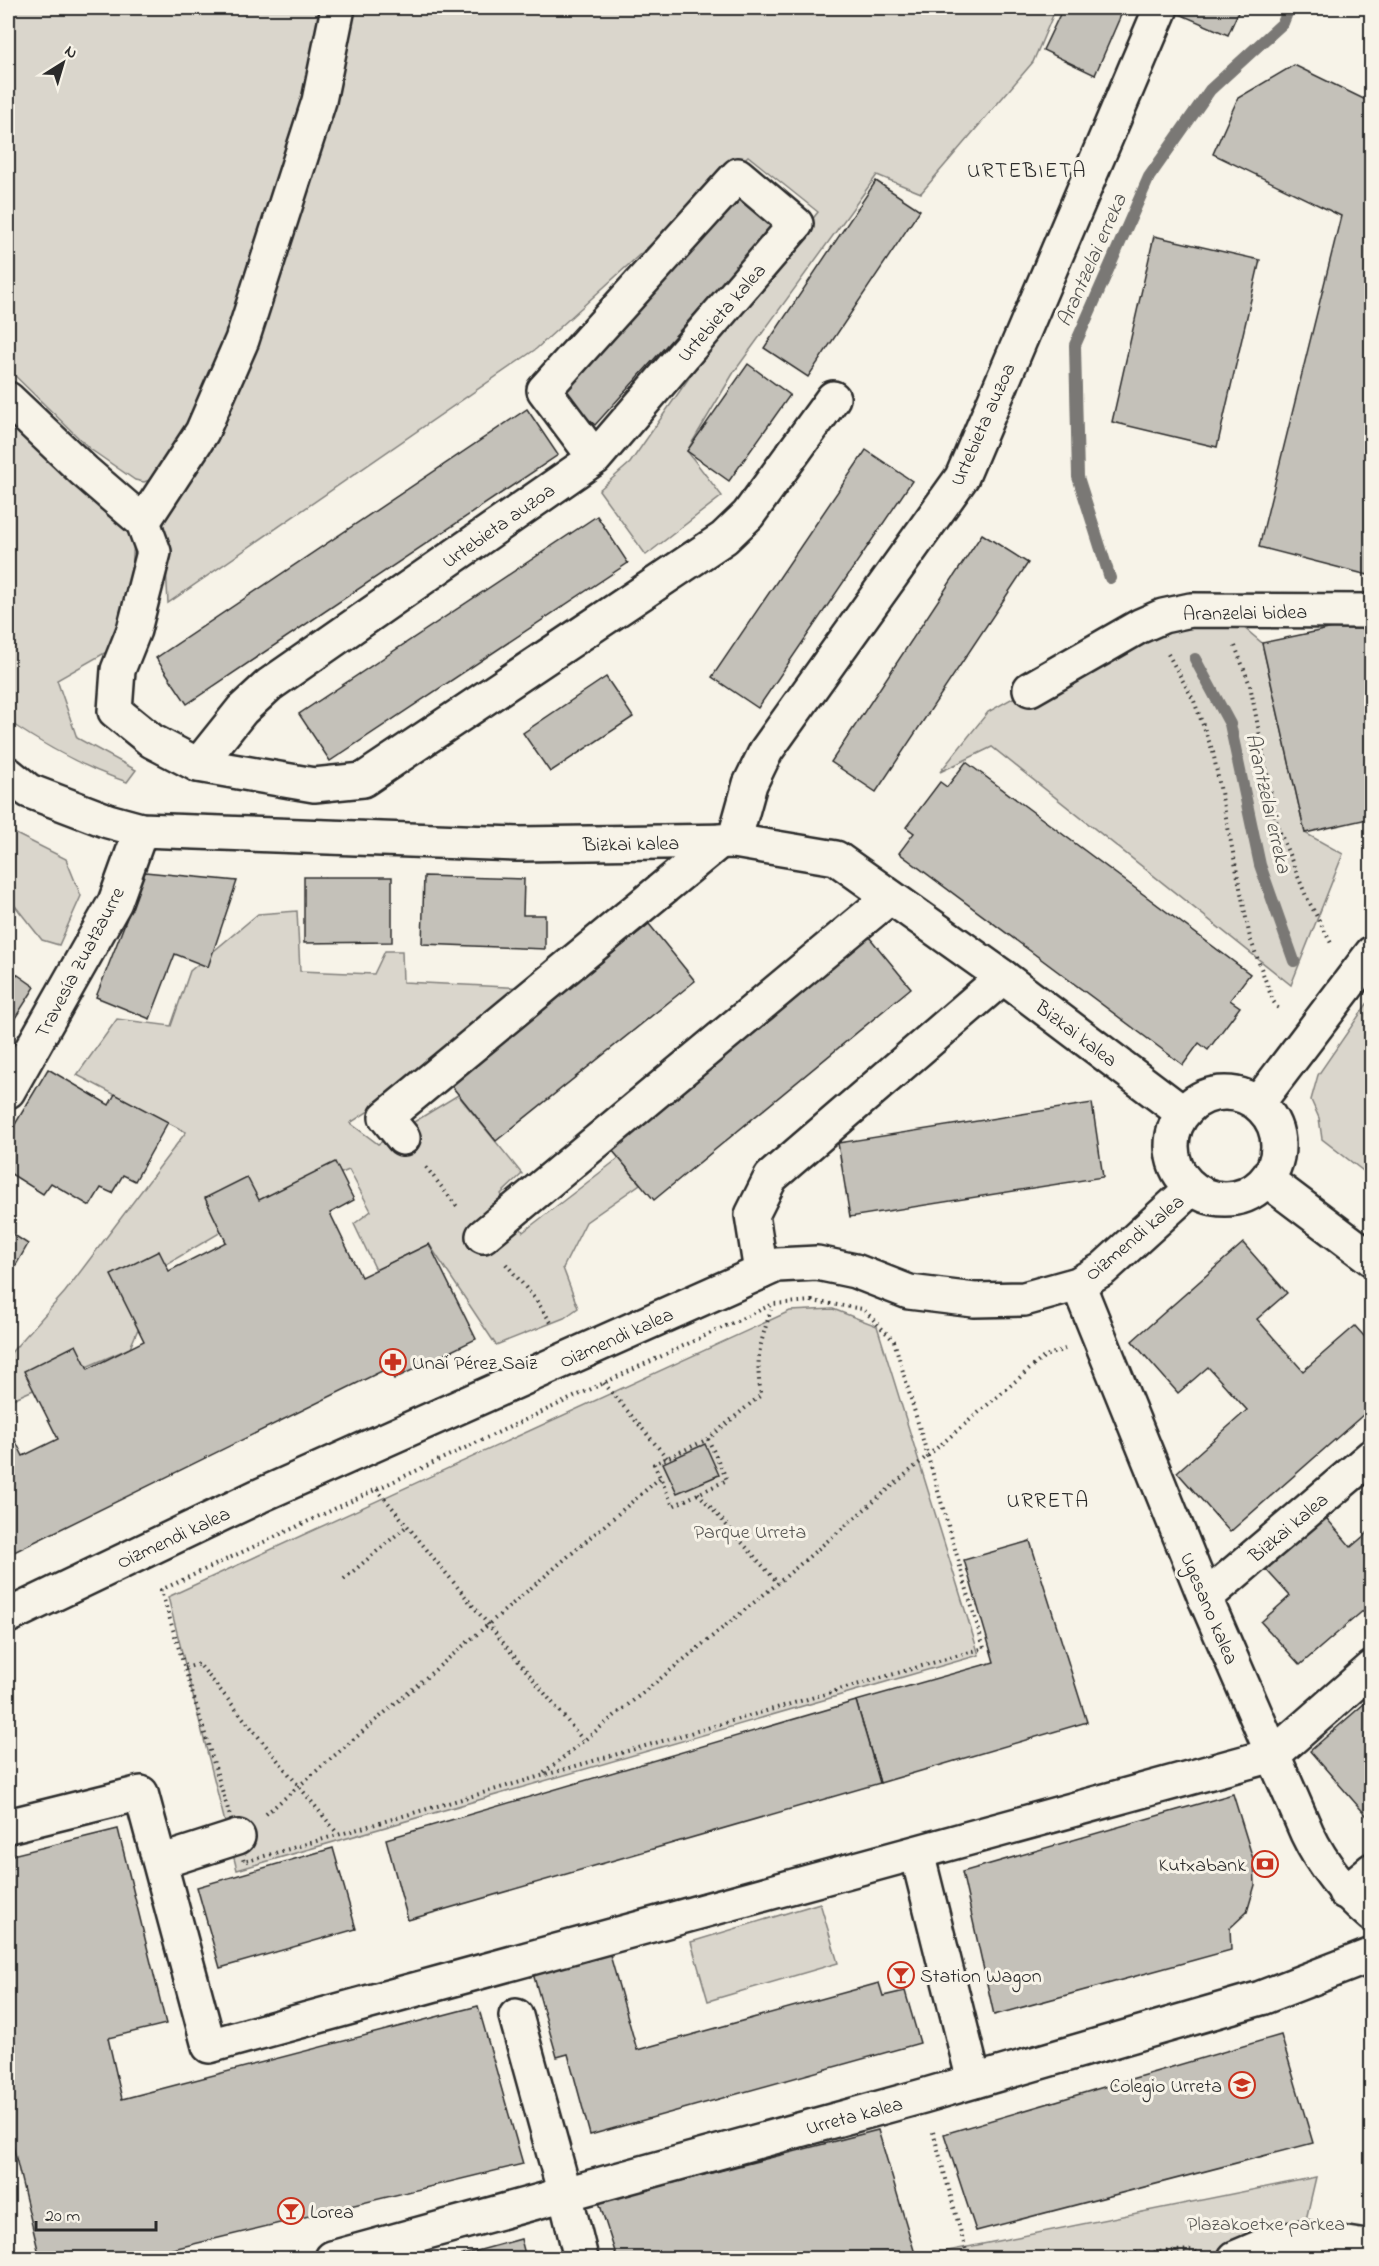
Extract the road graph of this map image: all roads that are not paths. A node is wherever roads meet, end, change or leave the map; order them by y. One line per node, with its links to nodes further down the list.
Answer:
1 (338, 8): 6 (street)
2 (1161, 8): 12 (street, Urtebieta auzoa)
3 (833, 398): 9 (street)
4 (8, 399): 6 (street)
5 (595, 458): 5 (street, Urtebieta kalea); 9 (street, Urtebieta auzoa)
6 (143, 522): 9 (street)
7 (1371, 611): 8 (street, Aranzelai bidea)
8 (1030, 689)
9 (198, 765)
10 (15, 780): 11 (street, Bizkai kalea)
11 (141, 830): 12 (street, Bizkai kalea); 16 (street, Travesía Zuatzaurre)
12 (727, 841): 13 (street, Bizkai kalea); 19 (street)
13 (890, 897): 15 (street, Bizkai kalea); 22 (street)
14 (1371, 953): 17 (street)
15 (1004, 977): 18 (street, Bizkai kalea); 24 (street)
16 (8, 1091)
17 (1258, 1103): 18 (street); 20 (street)
18 (1183, 1113): 21 (street)
19 (402, 1138)
20 (1267, 1180): 21 (street); 23 (street)
21 (1191, 1187): 25 (street, Oizmendi kalea)
22 (482, 1236)
23 (1371, 1259)
24 (761, 1272): 25 (street, Oizmendi kalea); 28 (street, Oizmendi kalea)
25 (1078, 1284): 27 (street, Ugesano kalea)
26 (1371, 1456): 27 (street, Bizkai kalea)
27 (1205, 1598): 30 (street, Ugesano kalea)
28 (8, 1616)
29 (1371, 1668): 30 (street)
30 (1273, 1755): 33 (street); 36 (street, Ugesano kalea)
31 (8, 1826): 34 (street)
32 (238, 1838): 34 (street)
33 (917, 1853): 34 (street); 40 (street)
34 (160, 1862)
35 (1371, 1870): 36 (street)
36 (1345, 1892): 37 (street, Ugesano kalea)
37 (1371, 1915)
38 (1371, 1955): 40 (street, Urreta kalea)
39 (516, 2016): 41 (street)
40 (974, 2081): 41 (street, Urreta kalea)
41 (565, 2194): 43 (street, Urreta kalea); 44 (street)
42 (1365, 2243): 45 (street)
43 (332, 2259)
44 (581, 2259)
45 (1235, 2259)

